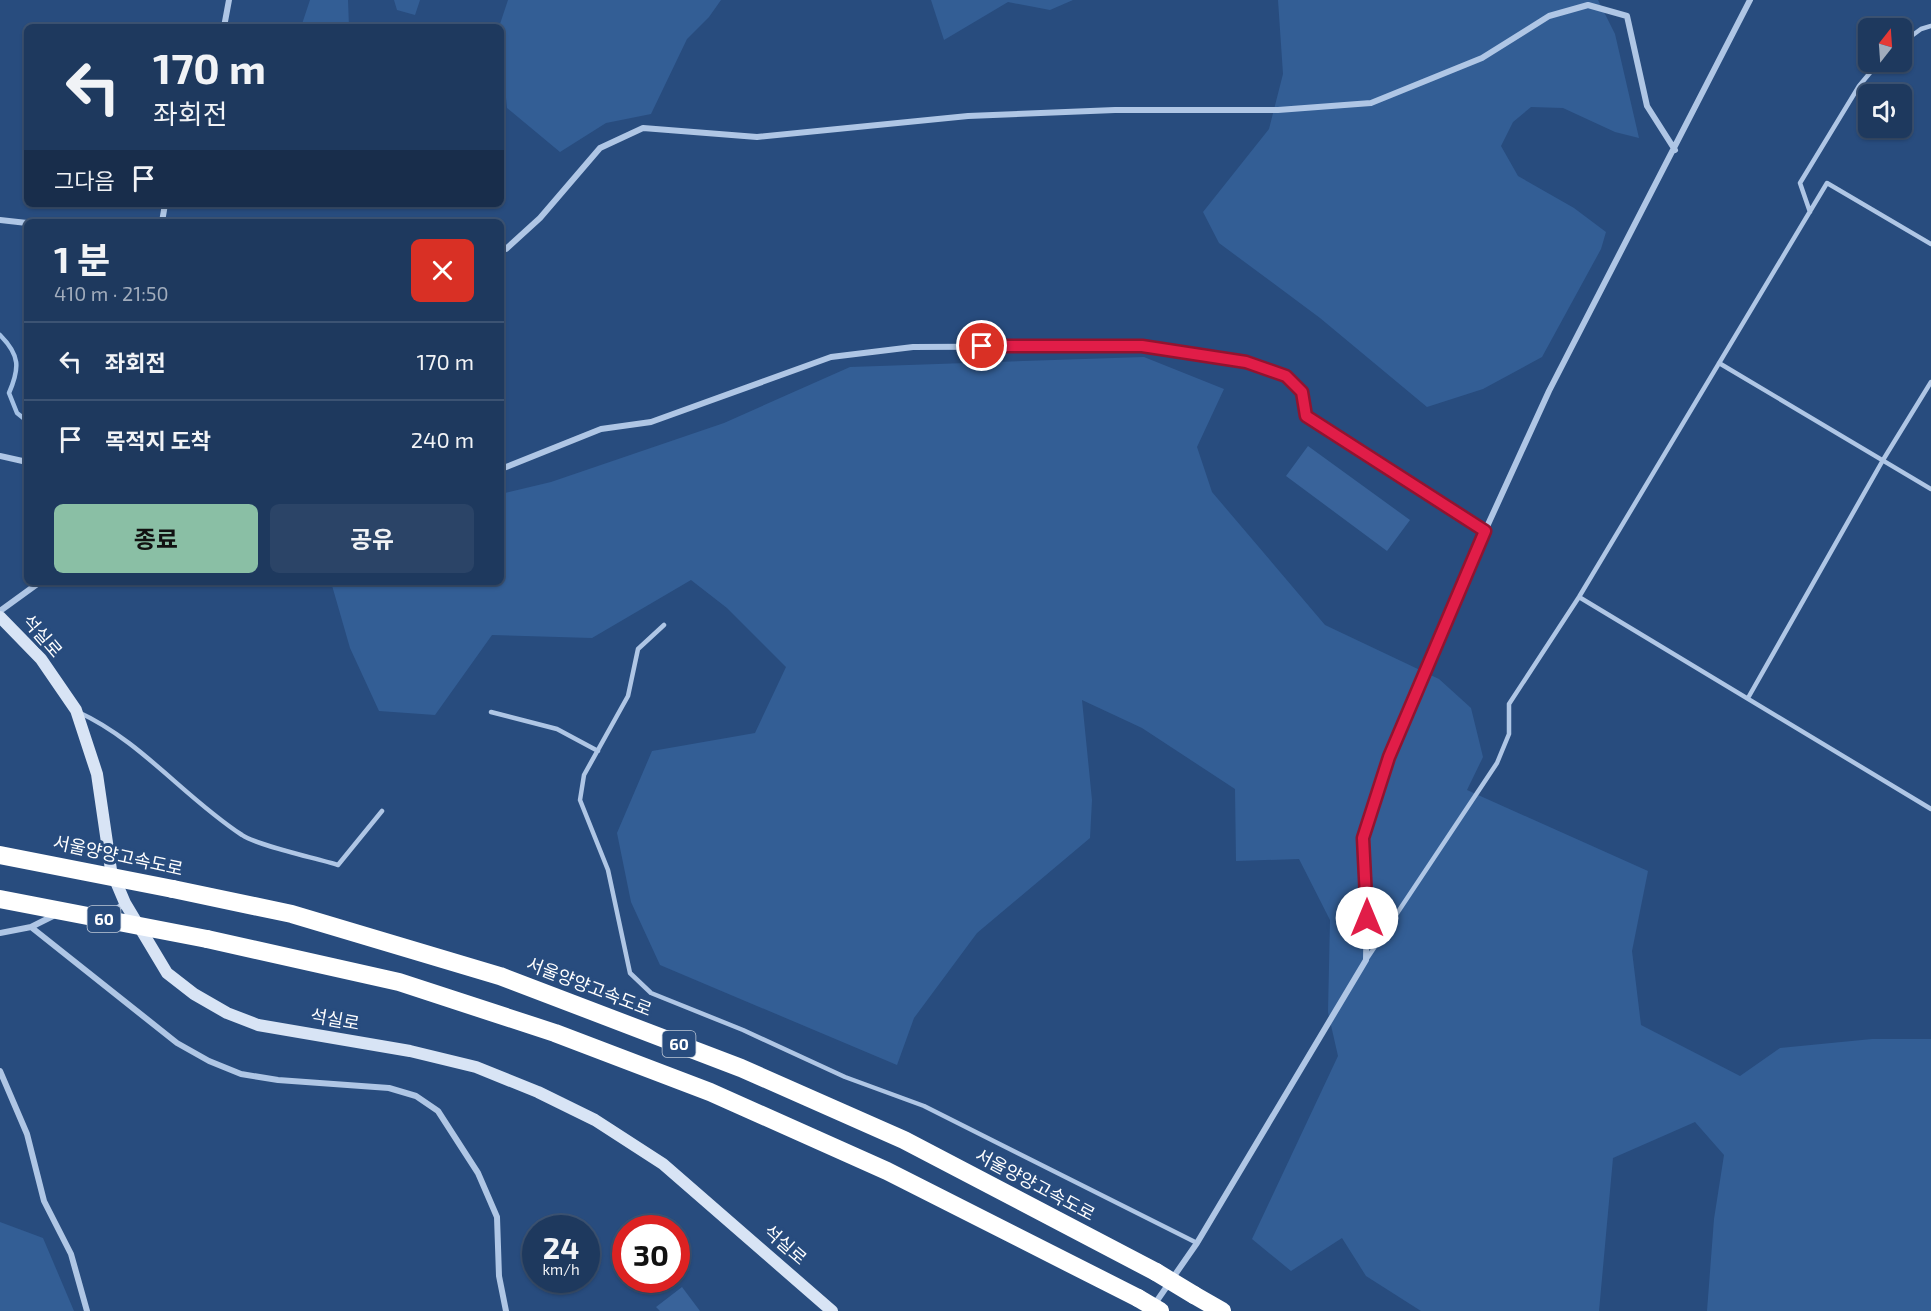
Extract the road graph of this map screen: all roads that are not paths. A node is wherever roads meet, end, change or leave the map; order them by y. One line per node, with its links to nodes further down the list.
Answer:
1 (229, 0): 3 (street)
2 (1750, 0): 7 (street)
3 (225, 24)
4 (1931, 26): 5 (lane)
5 (1912, 37)
6 (1871, 72): 8 (lane)
7 (1675, 150): 12 (street); 20 (street)
8 (1810, 212): 11 (lane); 13 (lane)
9 (0, 220): 10 (street)
10 (24, 223)
11 (1931, 244)
12 (504, 249)
13 (1719, 363): 16 (lane); 22 (lane)
14 (1931, 382): 16 (lane)
15 (0, 456): 17 (street)
16 (1883, 460): 19 (lane); 26 (lane)
17 (24, 461)
18 (504, 469): 20 (street)
19 (1931, 489)
20 (1485, 531): 37 (street)
21 (36, 585): 23 (street)
22 (1579, 597): 26 (lane); 37 (lane)
23 (0, 611)
24 (0, 617): 27 (main road, 석실로)
25 (664, 625): 29 (lane)
26 (1748, 698): 30 (lane)
27 (76, 711): 31 (lane); 34 (main road, 석실로)
28 (491, 712): 29 (lane)
29 (598, 751): 39 (lane)
30 (1931, 809)
31 (382, 811)
32 (0, 855): 45 (highway, 서울양양고속도로 / 60, bridge)
33 (0, 899): 40 (highway, 60, bridge)
34 (125, 903): 35 (street); 43 (main road, 석실로)
35 (31, 927): 36 (street); 42 (street)
36 (0, 933)
37 (1366, 960): 39 (street)
38 (0, 1071): 41 (street)
39 (1197, 1243): 40 (street)
40 (1144, 1305): 44 (highway, 60, bridge)
41 (87, 1311)
42 (506, 1311)
43 (832, 1311)
44 (1160, 1311)
45 (1222, 1311)

